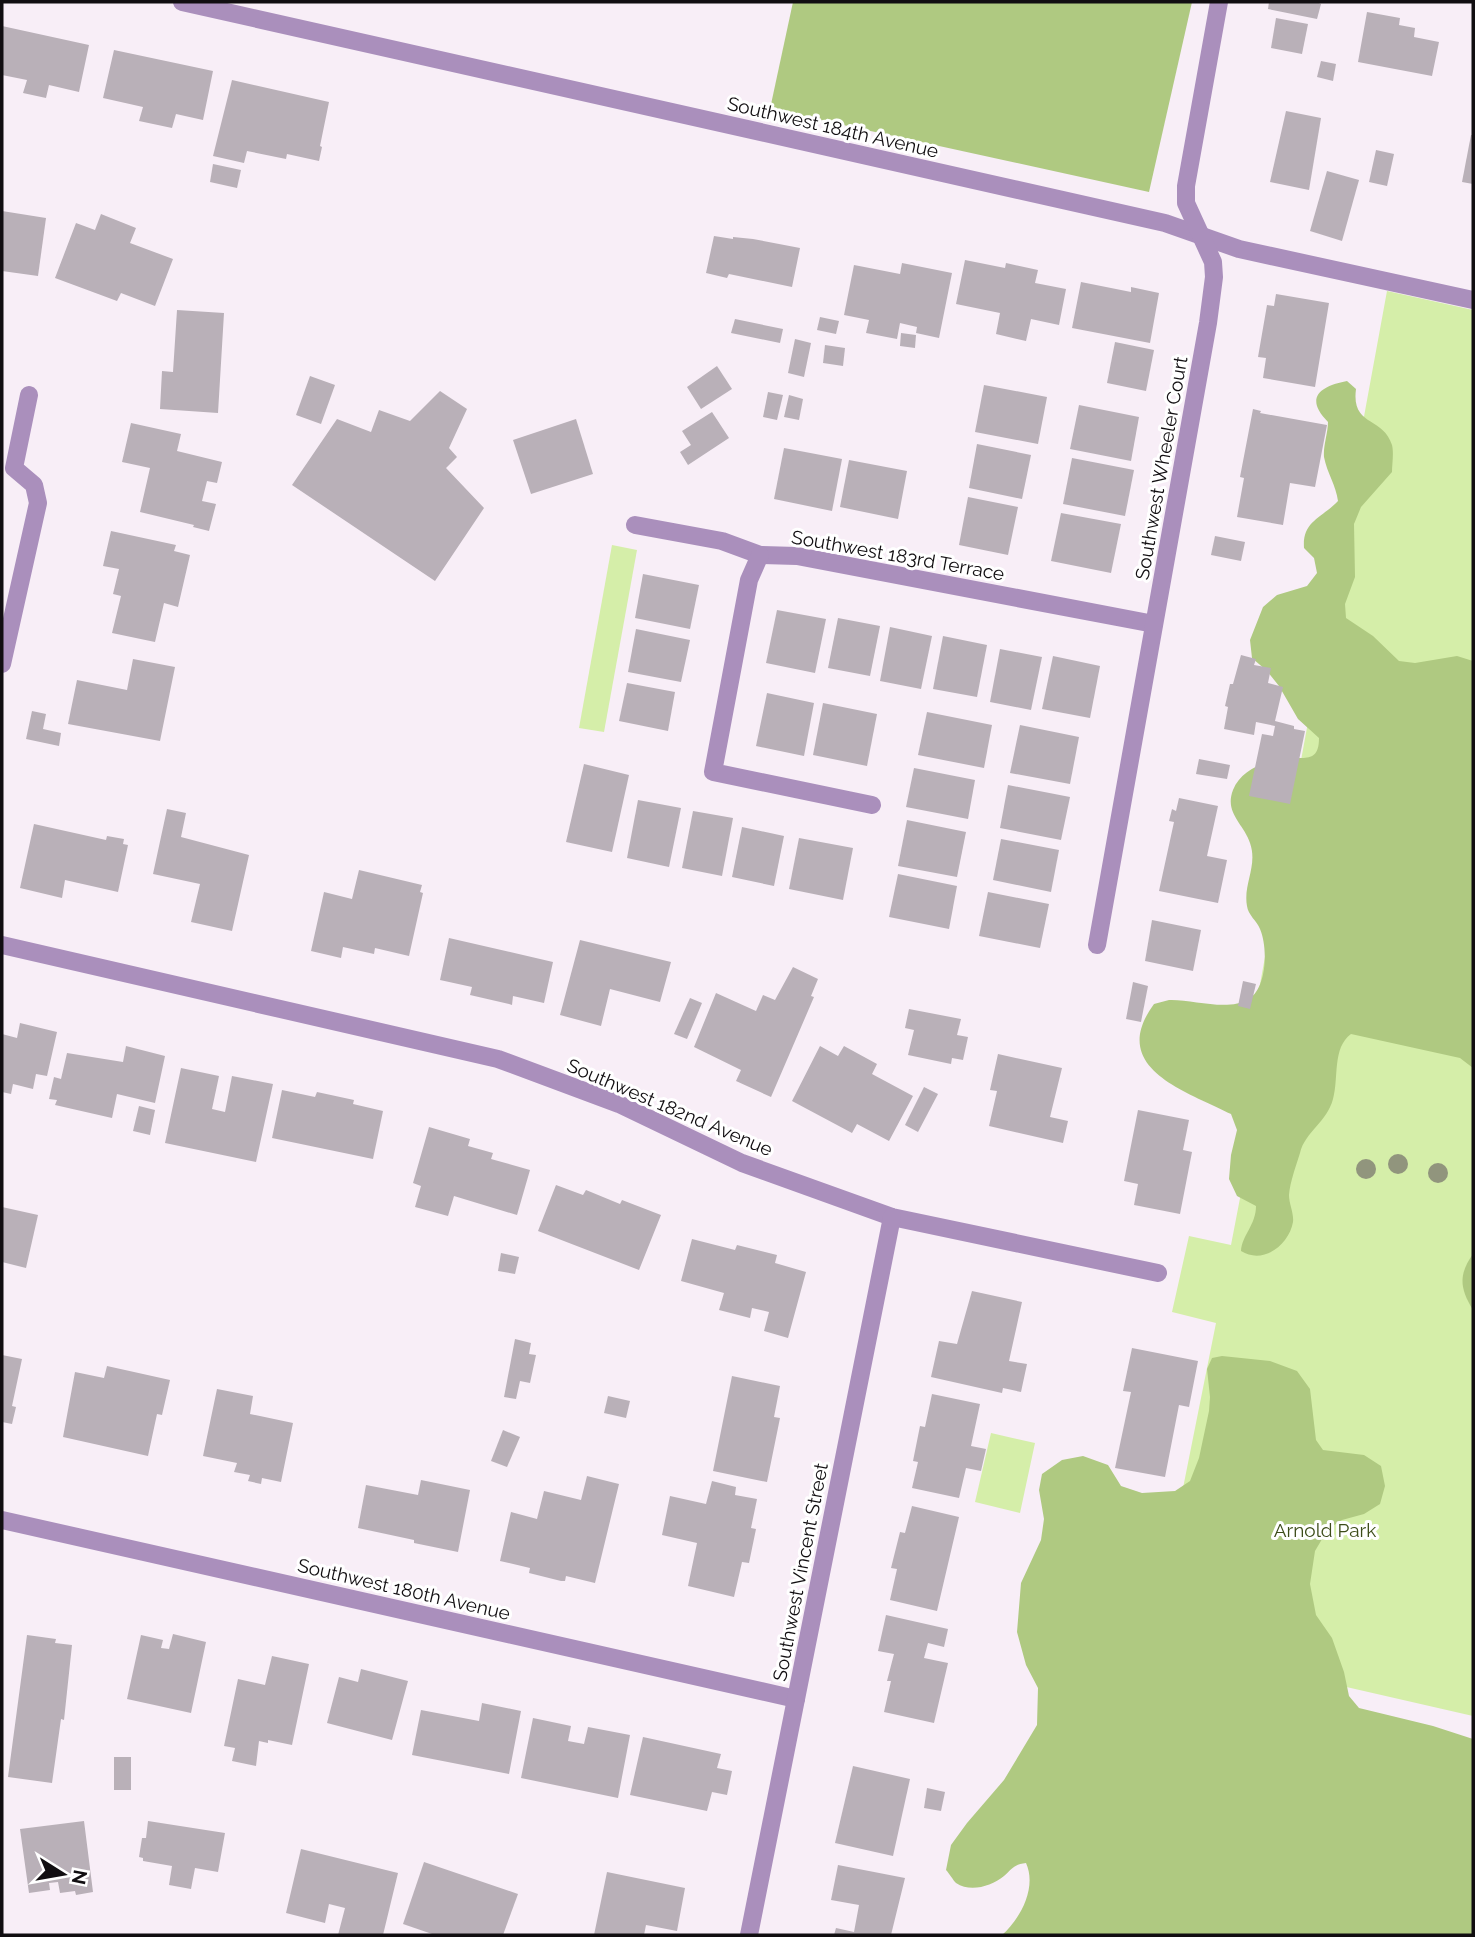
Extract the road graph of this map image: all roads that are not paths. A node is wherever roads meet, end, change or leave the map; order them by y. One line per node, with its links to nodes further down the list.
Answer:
1 (182, 2): 3 (street, Southwest 184th Avenue)
2 (1219, 2): 3 (street, Southwest Wheeler Court)
3 (1203, 237): 4 (street, Southwest 184th Avenue); 9 (street, Southwest Wheeler Court)
4 (1473, 300)
5 (29, 395): 6 (street)
6 (8, 467): 10 (street)
7 (635, 526): 8 (street, Southwest 183rd Terrace)
8 (760, 555): 9 (street, Southwest 183rd Terrace); 11 (street)
9 (1154, 624): 13 (street, Southwest Wheeler Court)
10 (2, 664)
11 (872, 804)
12 (2, 945): 14 (street, Southwest 182nd Avenue)
13 (1097, 945)
14 (892, 1217): 15 (street, Southwest 182nd Avenue); 17 (street, Southwest Vincent Street)
15 (1158, 1273)
16 (2, 1520): 17 (street, Southwest 180th Avenue)
17 (796, 1699): 18 (street, Southwest Vincent Street)
18 (749, 1935)

